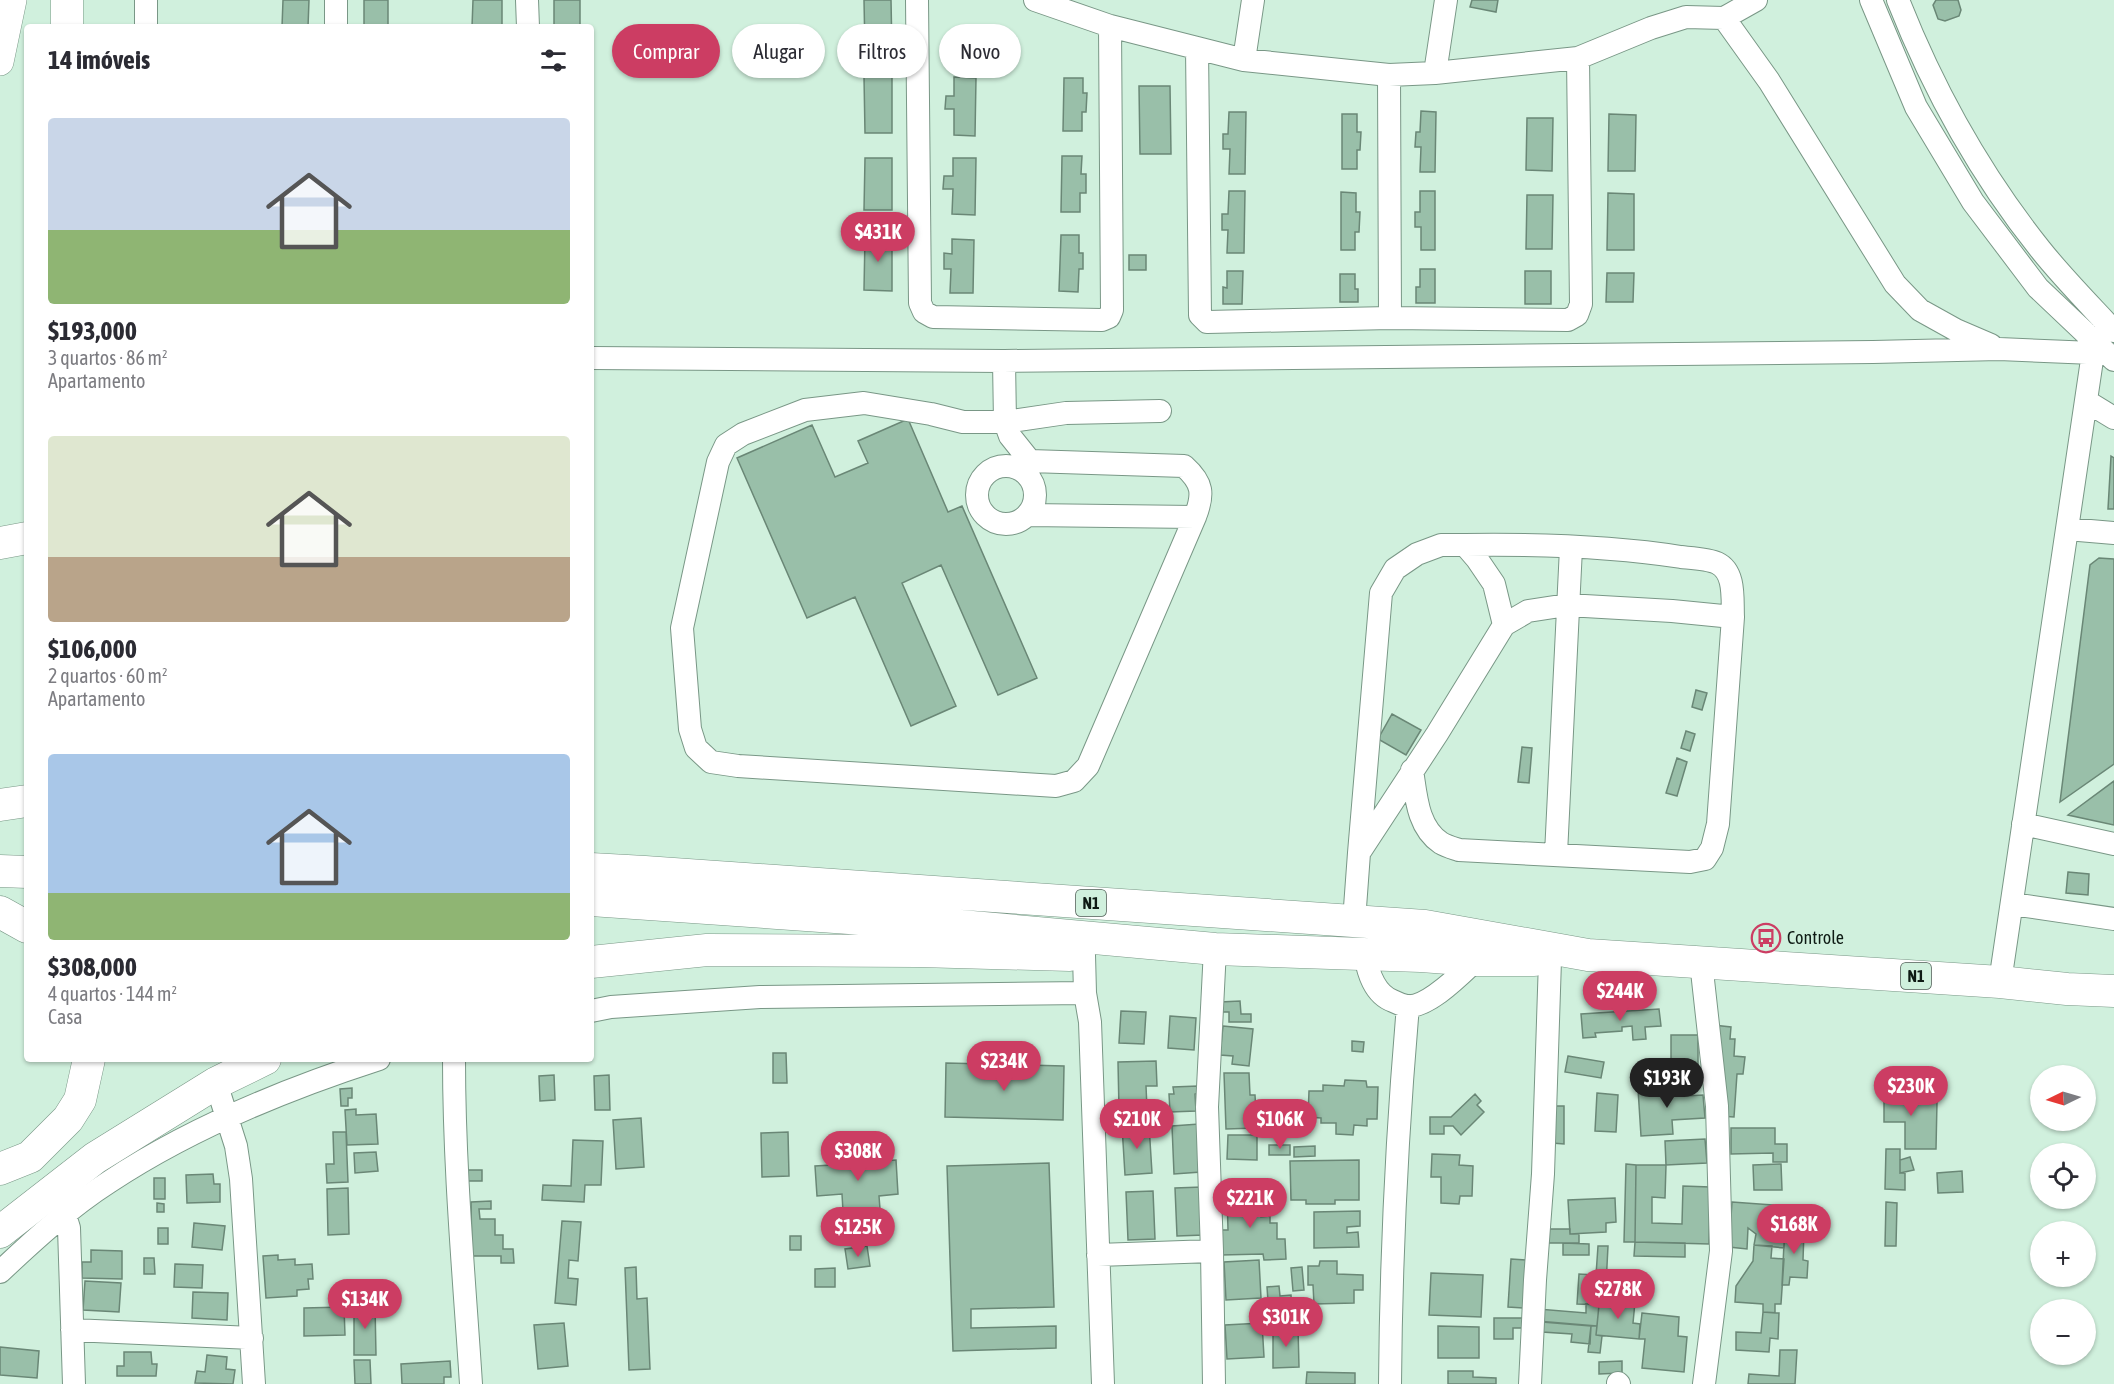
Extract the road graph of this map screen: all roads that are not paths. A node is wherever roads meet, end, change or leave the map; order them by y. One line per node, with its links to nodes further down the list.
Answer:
1 (13, 0): 22 (main road)
2 (67, 0): 14 (highway)
3 (146, 0): 15 (street)
4 (336, 0): 16 (street)
5 (527, 0): 17 (street)
6 (917, 0): 18 (street)
7 (1035, 0): 18 (street)
8 (1253, 0): 21 (street)
9 (1446, 0): 23 (street)
10 (1756, 0): 13 (street)
11 (1871, 0): 26 (street)
12 (1898, 0): 26 (street)
13 (1724, 18): 20 (street); 27 (street)
14 (67, 24)
15 (146, 24)
16 (336, 24)
17 (528, 24)
18 (1110, 26): 19 (street)
19 (1197, 48): 21 (street); 25 (street)
20 (1578, 58): 23 (street); 25 (street)
21 (1244, 60): 24 (street)
22 (0, 62)
23 (1435, 73): 24 (street)
24 (1389, 75): 25 (street)
25 (1390, 318)
26 (2104, 347): 27 (street); 30 (street)
27 (1998, 349): 29 (street)
28 (594, 358): 29 (street)
29 (1005, 361): 33 (street)
30 (2086, 401): 32 (street); 37 (street)
31 (1160, 411): 33 (street)
32 (2114, 418)
33 (1005, 422): 34 (street); 36 (street)
34 (1027, 467): 35 (street); 35 (street); 36 (street)
35 (1027, 515): 36 (street)
36 (1195, 517)
37 (2067, 529): 38 (street); 51 (street)
38 (2114, 533)
39 (24, 539): 40 (highway)
40 (0, 543)
41 (1465, 545): 42 (street); 45 (street); 53 (street)
42 (1571, 548): 43 (street); 44 (street)
43 (1567, 604): 44 (street); 45 (street); 54 (street)
44 (1733, 617): 54 (street)
45 (1504, 624): 46 (street)
46 (1412, 770): 53 (street); 54 (street)
47 (24, 801): 48 (highway)
48 (0, 805)
49 (0, 820): 50 (highway)
50 (24, 822)
51 (2023, 824): 52 (street); 61 (street)
52 (2114, 844)
53 (1359, 853): 64 (street)
54 (1556, 854)
55 (594, 857): 59 (highway)
56 (594, 869): 59 (highway, N1)
57 (0, 871): 58 (highway)
58 (24, 872)
59 (645, 872): 64 (highway, N1)
60 (594, 900): 66 (highway, N1)
61 (2012, 904): 63 (street); 74 (street)
62 (0, 912): 65 (highway)
63 (2114, 919)
64 (1354, 921): 69 (highway, N1)
65 (24, 925)
66 (1210, 948): 67 (highway); 68 (highway, N1); 88 (street)
67 (1084, 955): 72 (highway); 76 (street)
68 (1365, 955): 70 (highway, N1); 77 (street)
69 (1588, 955): 71 (highway, N1); 73 (highway, N1)
70 (1476, 960): 71 (highway, N1); 77 (street)
71 (1550, 960): 99 (street)
72 (594, 962)
73 (1701, 962): 74 (highway, N1); 100 (street)
74 (2000, 982): 75 (highway, N1)
75 (2114, 991)
76 (1085, 993): 78 (street); 89 (street)
77 (1408, 1006): 98 (street)
78 (594, 1011)
79 (88, 1062): 85 (highway)
80 (259, 1062): 83 (highway)
81 (371, 1062): 84 (street)
82 (454, 1062): 95 (street)
83 (216, 1083): 84 (street); 86 (highway)
84 (228, 1118): 86 (street); 92 (street)
85 (0, 1169)
86 (61, 1200): 87 (highway); 90 (street); 91 (street)
87 (0, 1232)
88 (1212, 1251): 89 (street); 97 (street)
89 (1098, 1255): 96 (street)
90 (0, 1272)
91 (72, 1330): 92 (street); 93 (street)
92 (252, 1338): 94 (street)
93 (74, 1384)
94 (254, 1384)
95 (471, 1384)
96 (1103, 1384)
97 (1214, 1384)
98 (1390, 1384)
99 (1530, 1384)
100 (1704, 1384)

